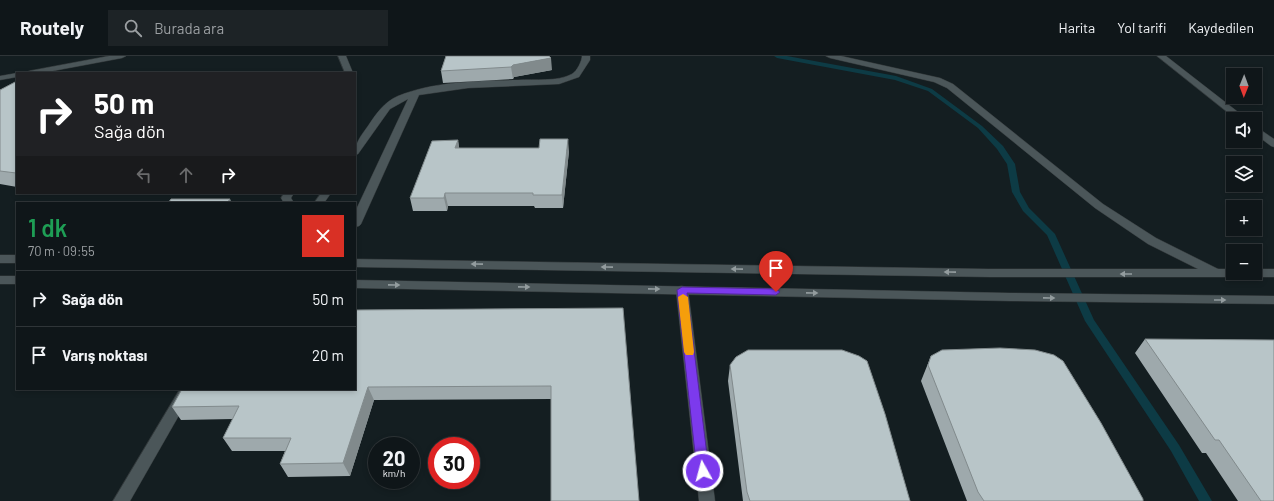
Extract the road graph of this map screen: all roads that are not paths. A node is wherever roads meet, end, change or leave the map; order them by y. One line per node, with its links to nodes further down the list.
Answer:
1 (122, 56): 6 (street)
2 (342, 56): 7 (street)
3 (586, 56): 10 (street)
4 (830, 56): 20 (street)
5 (1161, 56): 11 (street)
6 (34, 72)
7 (349, 72)
8 (16, 75): 9 (street)
9 (0, 78)
10 (415, 94): 14 (street); 15 (street)
11 (1233, 112)
12 (1262, 135): 13 (street)
13 (1274, 144)
14 (356, 151)
15 (356, 222)
16 (0, 259): 17 (street)
17 (16, 259)
18 (356, 262): 20 (street, one-way to 18)
19 (1274, 273): 20 (street)
20 (1216, 274)
21 (0, 280): 22 (street)
22 (16, 280)
23 (356, 284): 24 (street, one-way to 24)
24 (682, 290): 25 (street, one-way to 25); 28 (street)
25 (1274, 300)
26 (186, 390): 27 (street)
27 (121, 501)
28 (707, 501)

